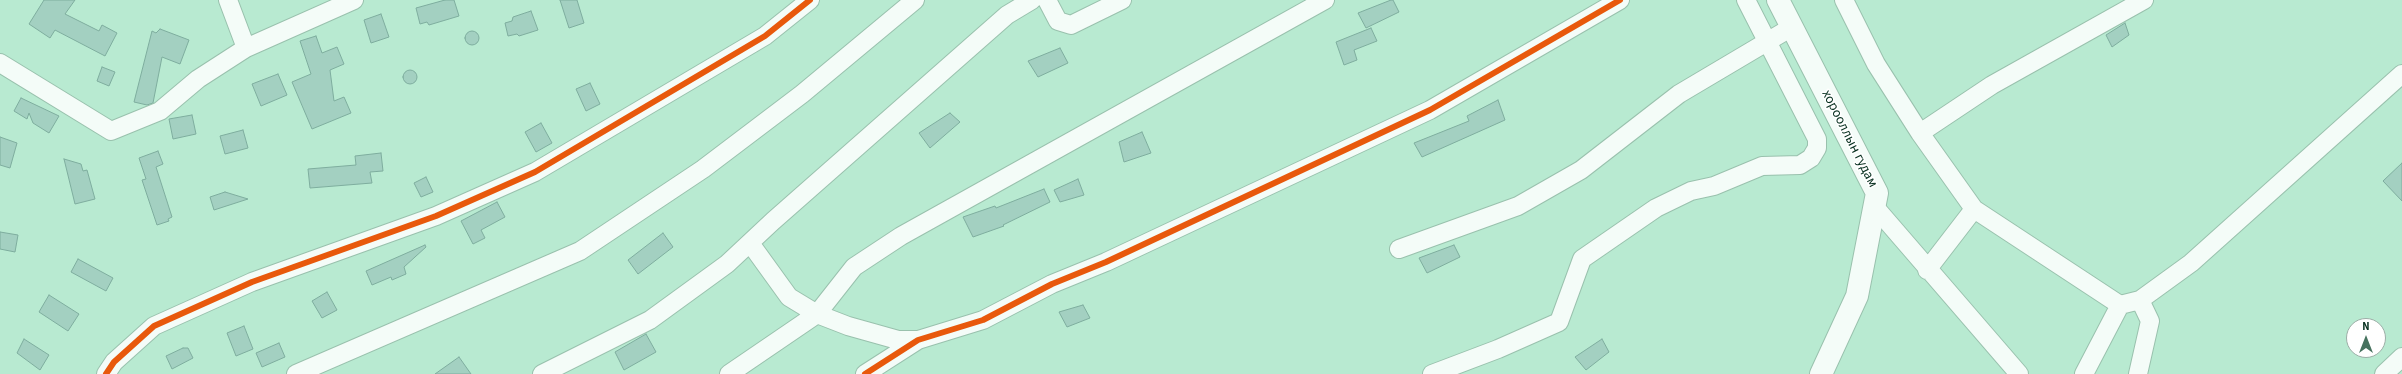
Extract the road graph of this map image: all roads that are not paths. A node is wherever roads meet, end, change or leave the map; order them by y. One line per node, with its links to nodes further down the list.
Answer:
1 (228, 0): 16 (street)
2 (354, 0): 16 (street)
3 (810, 0): 30 (street)
4 (914, 0): 31 (street)
5 (1032, 0): 22 (street)
6 (1047, 0): 7 (street)
7 (1122, 0)
8 (1325, 0): 27 (street)
9 (1620, 0): 28 (street)
10 (1746, 0): 15 (street)
11 (1778, 0): 14 (main road, хорооллын гудам)
12 (1844, 0): 19 (street)
13 (2144, 0): 19 (street)
14 (1792, 27): 15 (street); 20 (main road, хорооллын гудам)
15 (1768, 41): 23 (street); 35 (street)
16 (246, 48): 17 (street)
17 (0, 63)
18 (2402, 74): 25 (street)
19 (1920, 134): 21 (street)
20 (1874, 206): 24 (street); 36 (main road, хорооллын гудам)
21 (1974, 209): 24 (street); 26 (street)
22 (750, 243): 27 (street); 32 (street)
23 (1399, 249)
24 (1928, 270): 37 (street)
25 (2140, 300): 26 (street); 39 (street)
26 (2120, 305): 38 (street)
27 (817, 314): 28 (street); 33 (street)
28 (918, 340): 34 (street)
29 (2402, 357): 40 (street)
30 (106, 374)
31 (296, 374)
32 (542, 374)
33 (728, 374)
34 (865, 374)
35 (1432, 374)
36 (1821, 374)
37 (2019, 374)
38 (2084, 374)
39 (2138, 374)
40 (2384, 374)

